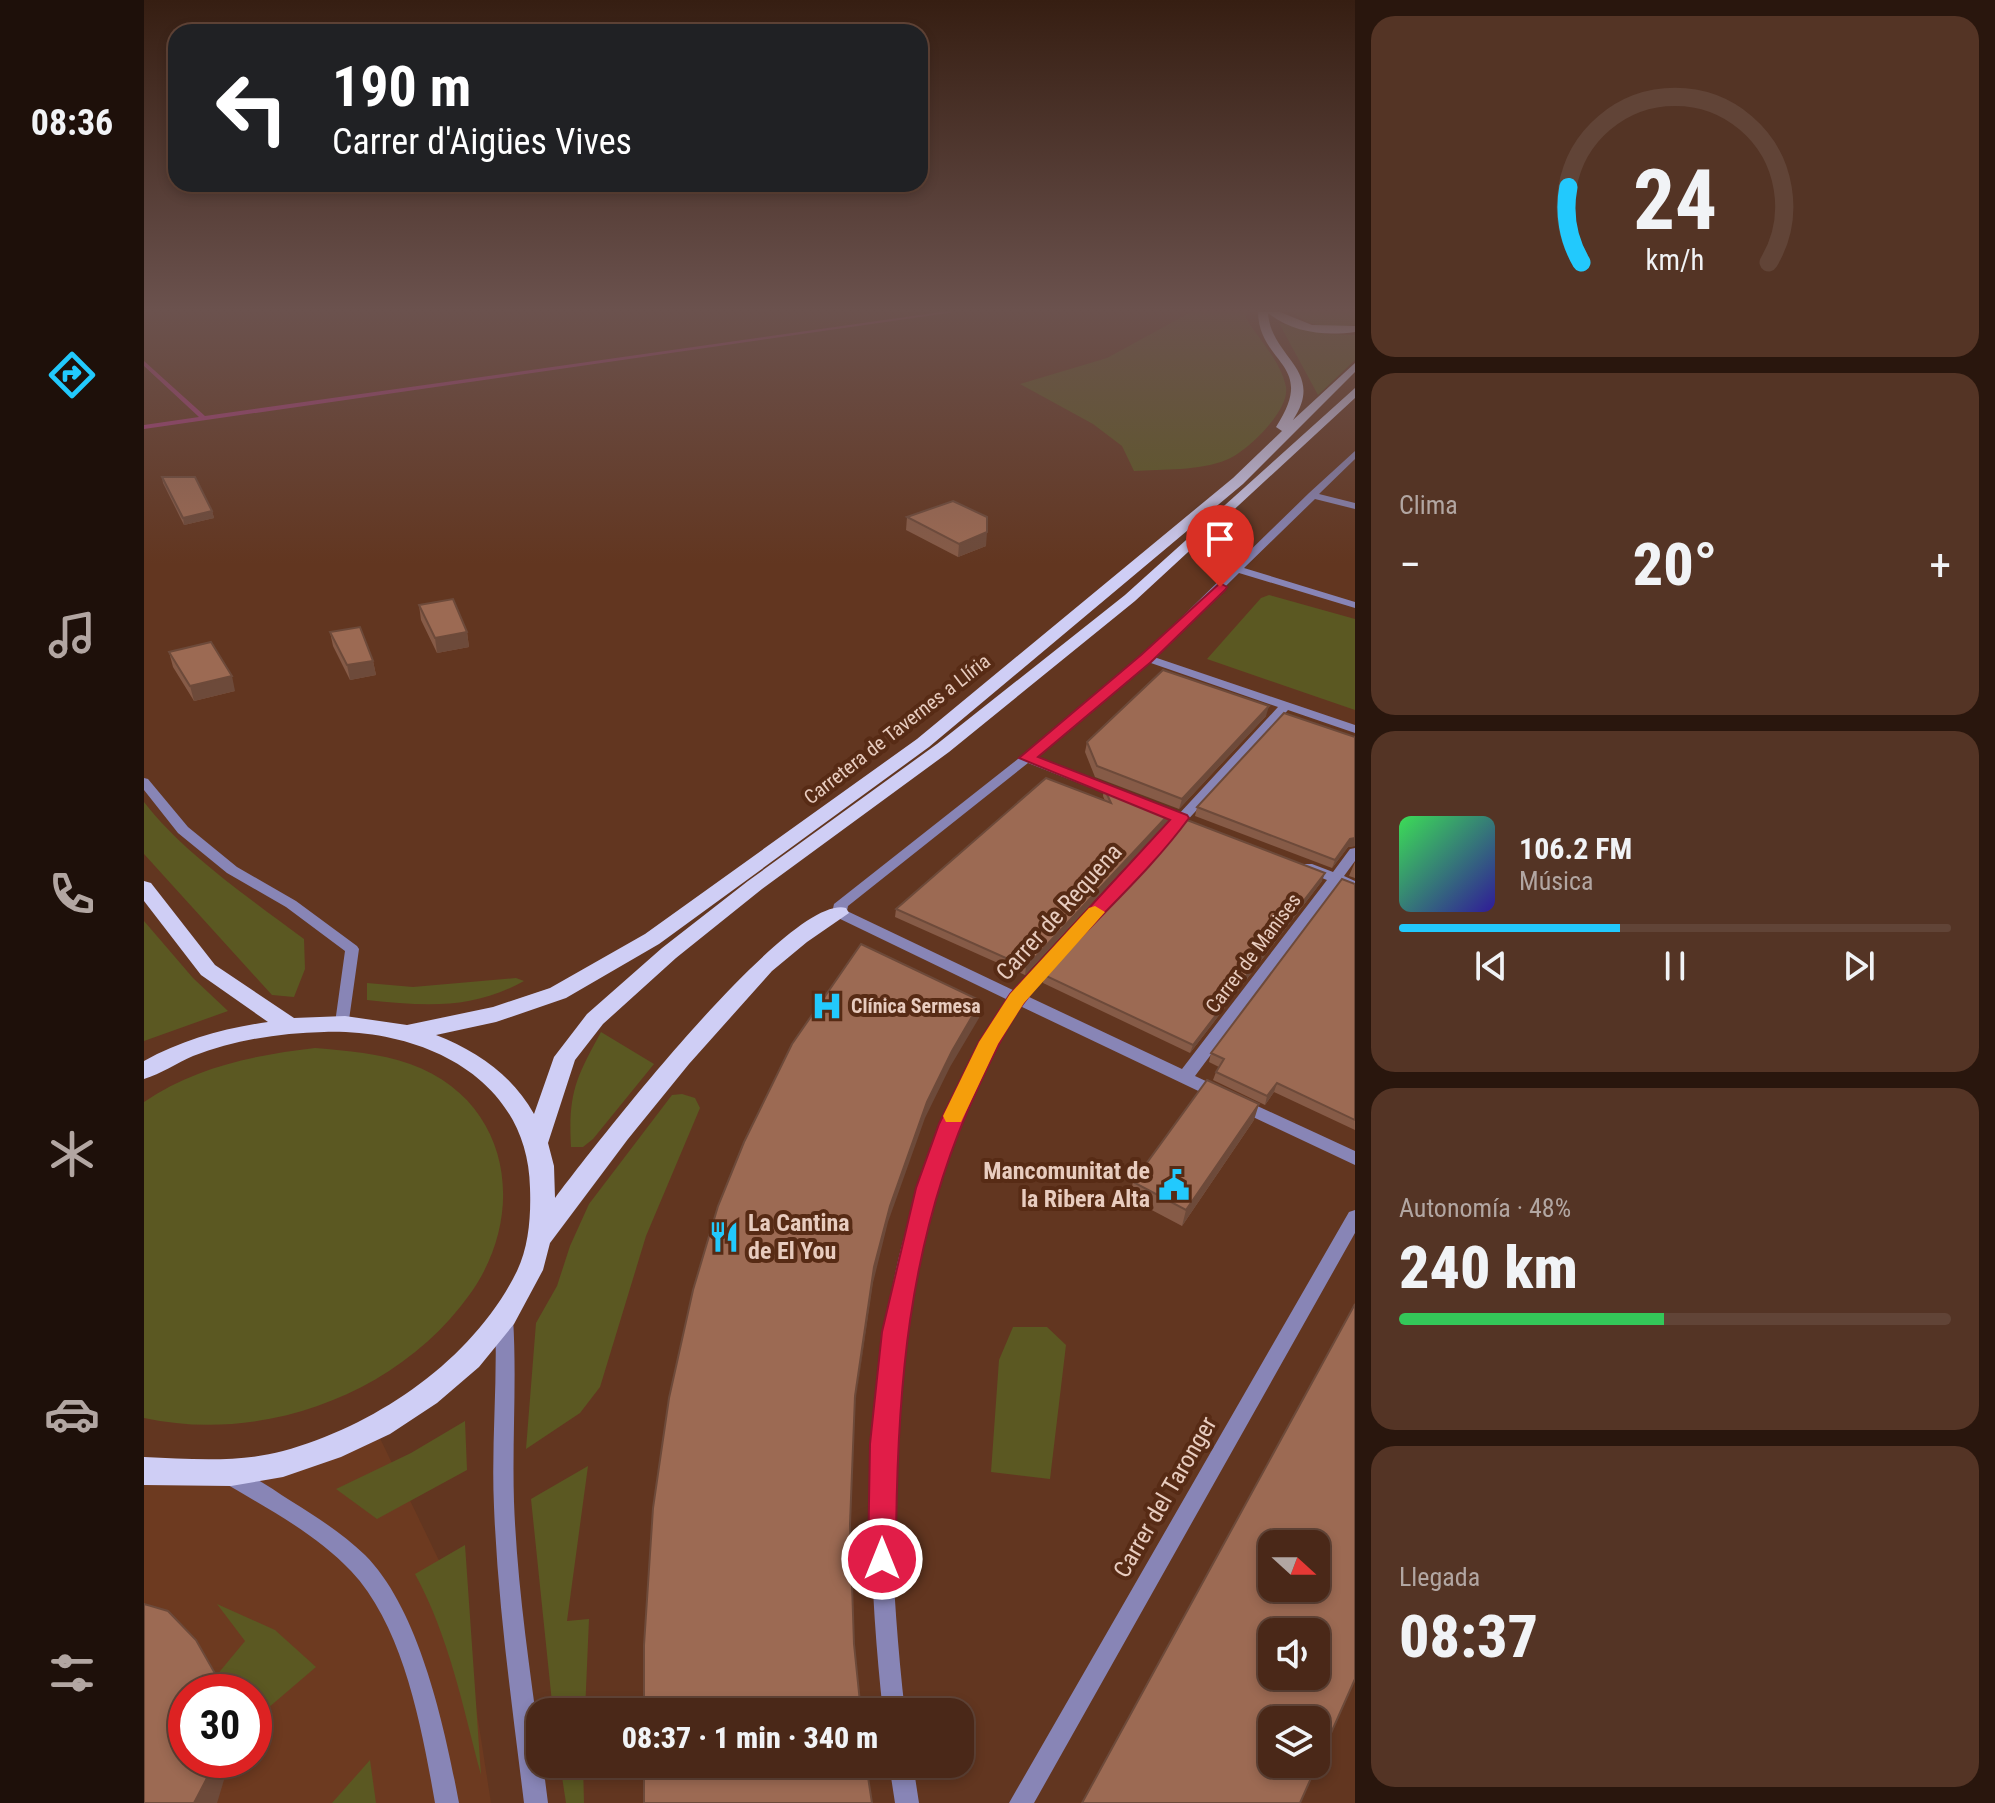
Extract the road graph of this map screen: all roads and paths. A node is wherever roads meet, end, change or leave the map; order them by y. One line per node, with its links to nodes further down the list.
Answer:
1 (1297, 396): 7 (main road)
2 (1324, 396): 7 (main road, Carretera de Tavernes a Llíria)
3 (1350, 396): 28 (main road, Carretera de Tavernes a Llíria)
4 (1355, 454): 5 (street)
5 (1312, 495): 6 (street); 8 (street)
6 (1355, 506)
7 (1179, 532): 25 (main road, Carretera de Tavernes a Llíria)
8 (1238, 569): 9 (street); 10 (street)
9 (1355, 605)
10 (1146, 658): 11 (street); 13 (street)
11 (1285, 706): 12 (street); 22 (street, Carrer de Requena)
12 (1355, 729)
13 (1027, 758): 15 (street); 21 (street)
14 (144, 782): 23 (street)
15 (1139, 802)
16 (1355, 852): 18 (street, Carrer de Manises)
17 (1293, 861): 18 (street)
18 (1335, 878): 19 (street); 27 (street, Carrer de Manises)
19 (1355, 886)
20 (144, 887): 24 (main road)
21 (839, 913): 22 (street); 31 (main road)
22 (1017, 998): 27 (street); 35 (street, Carrer de Requena)
23 (343, 1023): 24 (main road); 25 (main road)
24 (288, 1025): 26 (main road)
25 (408, 1033): 28 (main road)
26 (144, 1071)
27 (1184, 1078): 29 (street)
28 (537, 1141): 31 (main road)
29 (1355, 1158)
30 (1355, 1217): 40 (street, Carrer del Taronger)
31 (541, 1239): 32 (main road)
32 (504, 1318): 34 (main road); 38 (street)
33 (144, 1471): 34 (main road)
34 (227, 1474): 37 (street)
35 (893, 1698)
36 (903, 1778): 39 (street)
37 (447, 1803)
38 (536, 1803)
39 (907, 1803)
40 (1021, 1803)

